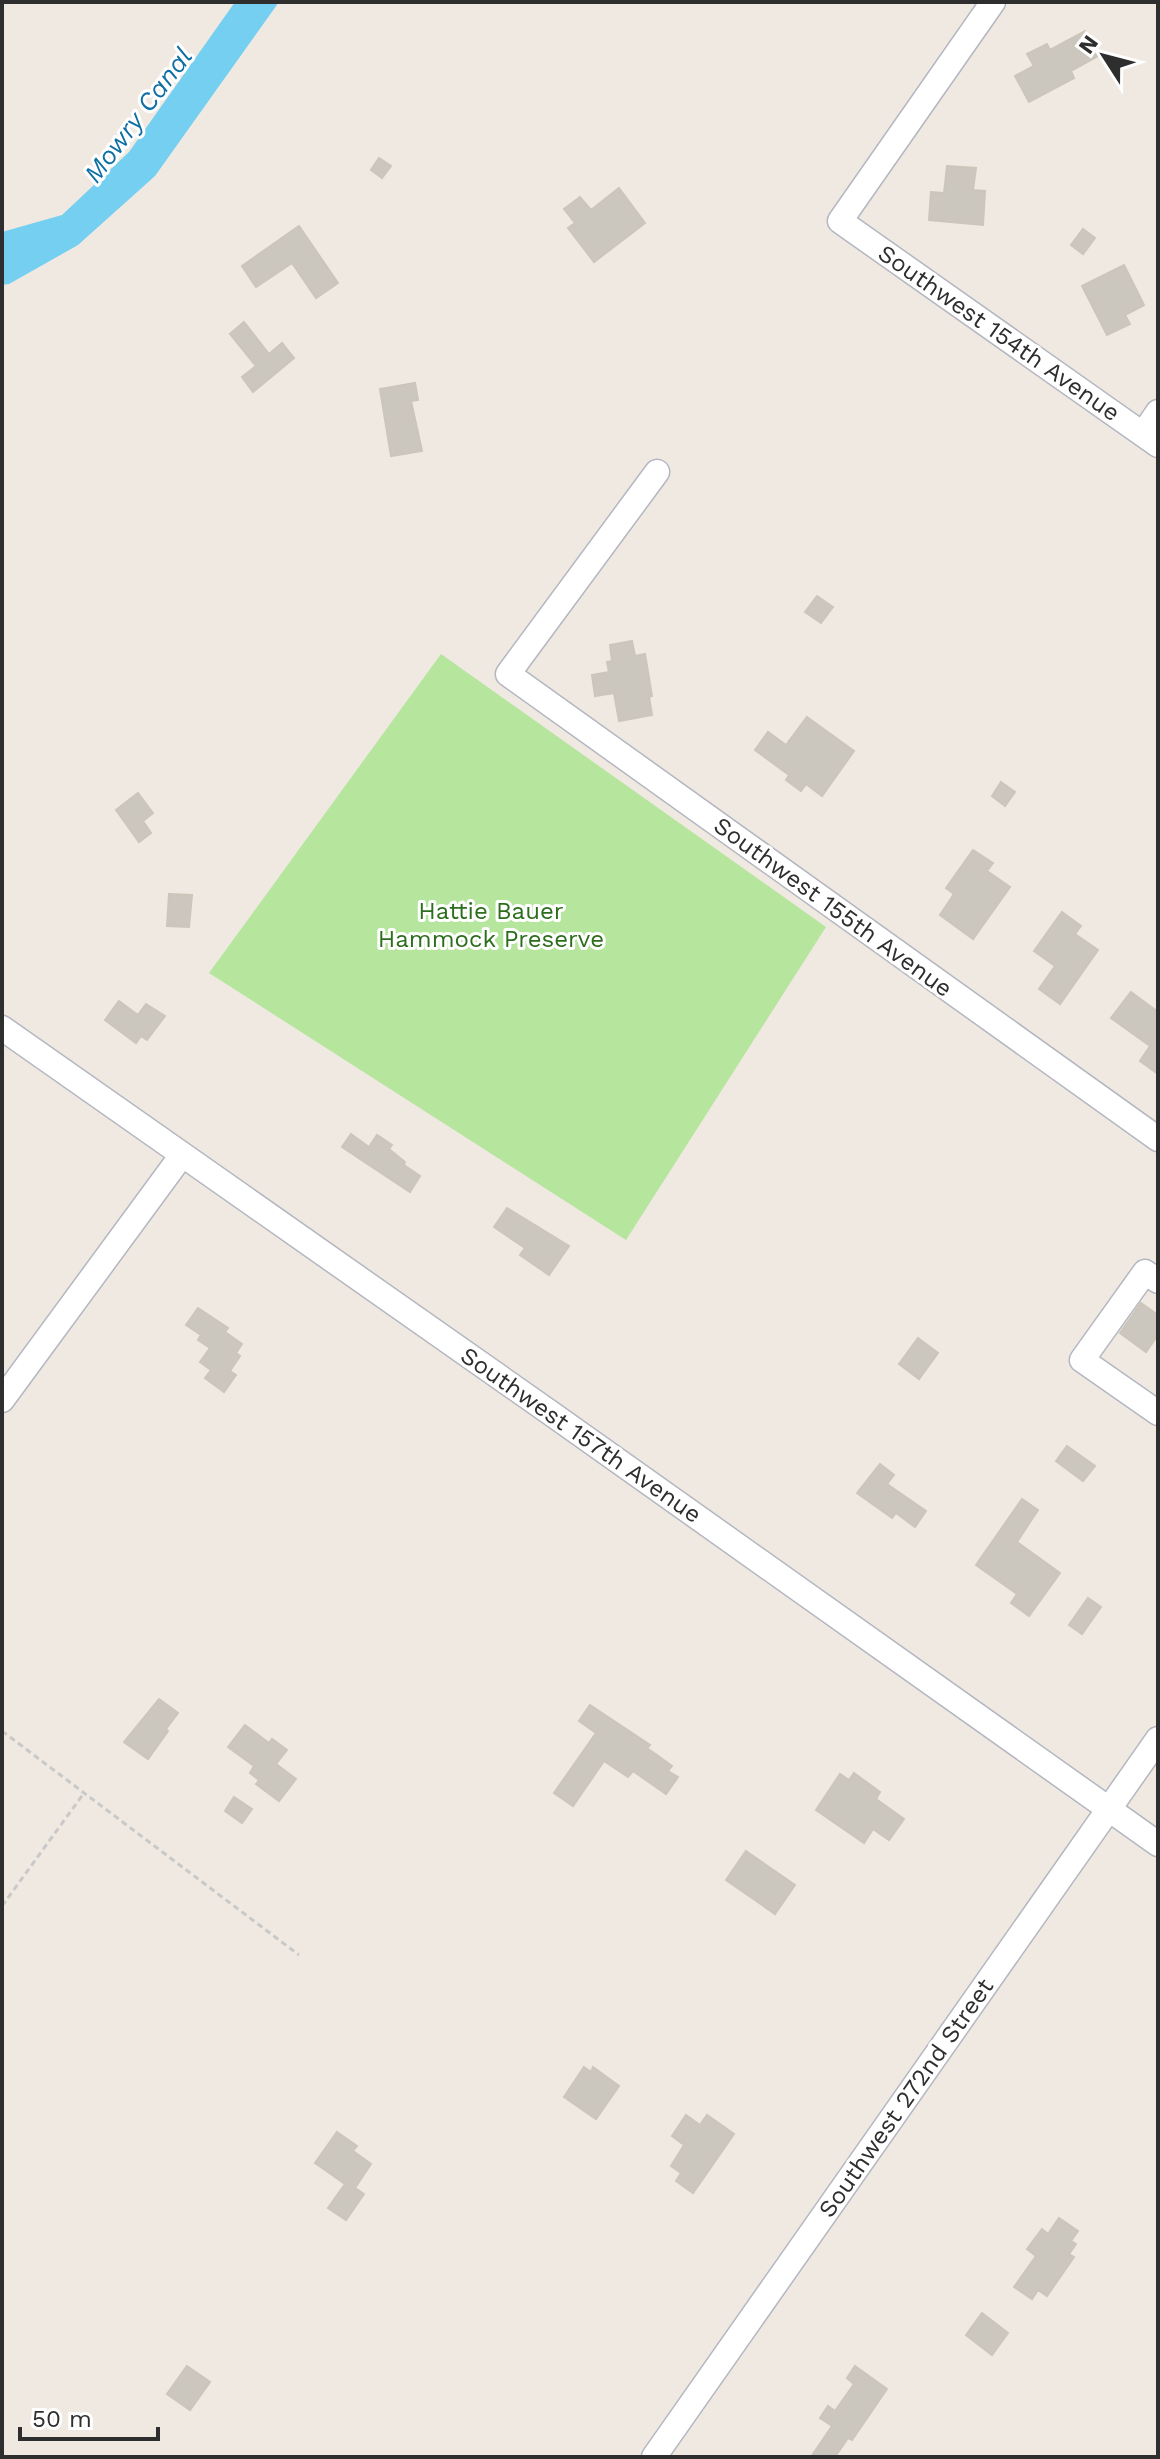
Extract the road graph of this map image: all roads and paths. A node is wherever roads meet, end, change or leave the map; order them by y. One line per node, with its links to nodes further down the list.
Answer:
1 (993, 2): 3 (street, Southwest 154th Avenue)
2 (1158, 412): 3 (street)
3 (1150, 439)
4 (657, 472): 6 (street, Southwest 155th Avenue)
5 (2, 1028): 7 (street, Southwest 157th Avenue)
6 (1158, 1139)
7 (182, 1155): 9 (street); 14 (street, Southwest 157th Avenue)
8 (1158, 1281): 10 (street)
9 (2, 1400)
10 (1158, 1413)
11 (2, 1731): 13 (path)
12 (1158, 1739): 14 (street, Southwest 272nd Street)
13 (84, 1793): 16 (path); 17 (path)
14 (1108, 1809): 15 (street, Southwest 157th Avenue); 18 (street, Southwest 272nd Street)
15 (1158, 1844)
16 (2, 1906)
17 (299, 1955)
18 (654, 2457)

